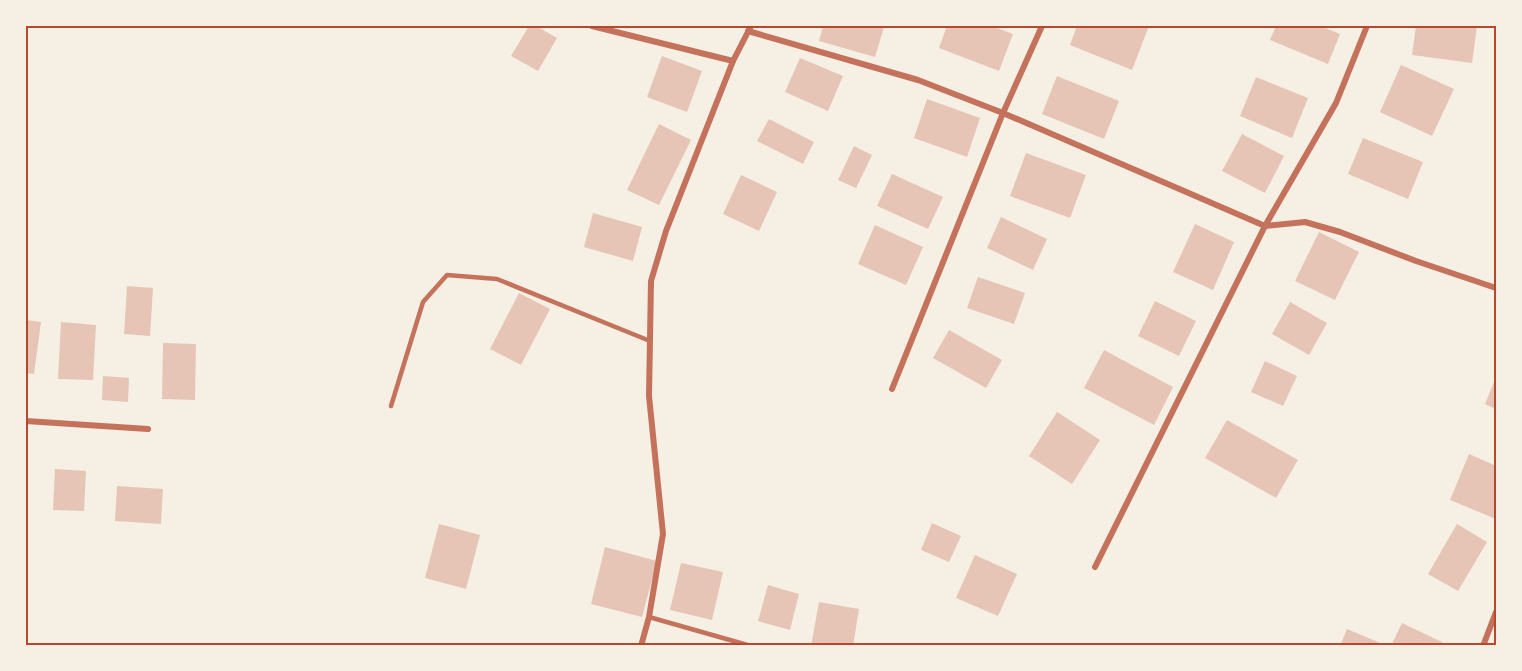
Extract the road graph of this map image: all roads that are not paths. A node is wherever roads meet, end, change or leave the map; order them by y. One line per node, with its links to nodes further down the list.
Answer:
1 (592, 26): 5 (street)
2 (1042, 26): 6 (street)
3 (1367, 26): 7 (street)
4 (749, 28): 5 (street); 6 (street)
5 (734, 61): 9 (street)
6 (1003, 113): 7 (street); 10 (street)
7 (1265, 226): 8 (street); 14 (street)
8 (1497, 288)
9 (650, 341): 11 (lane); 16 (street)
10 (892, 389)
11 (390, 406)
12 (26, 421): 13 (street)
13 (148, 429)
14 (1095, 567)
15 (1497, 612): 19 (street)
16 (649, 617): 17 (street); 18 (lane)
17 (641, 645)
18 (751, 645)
19 (1483, 645)

